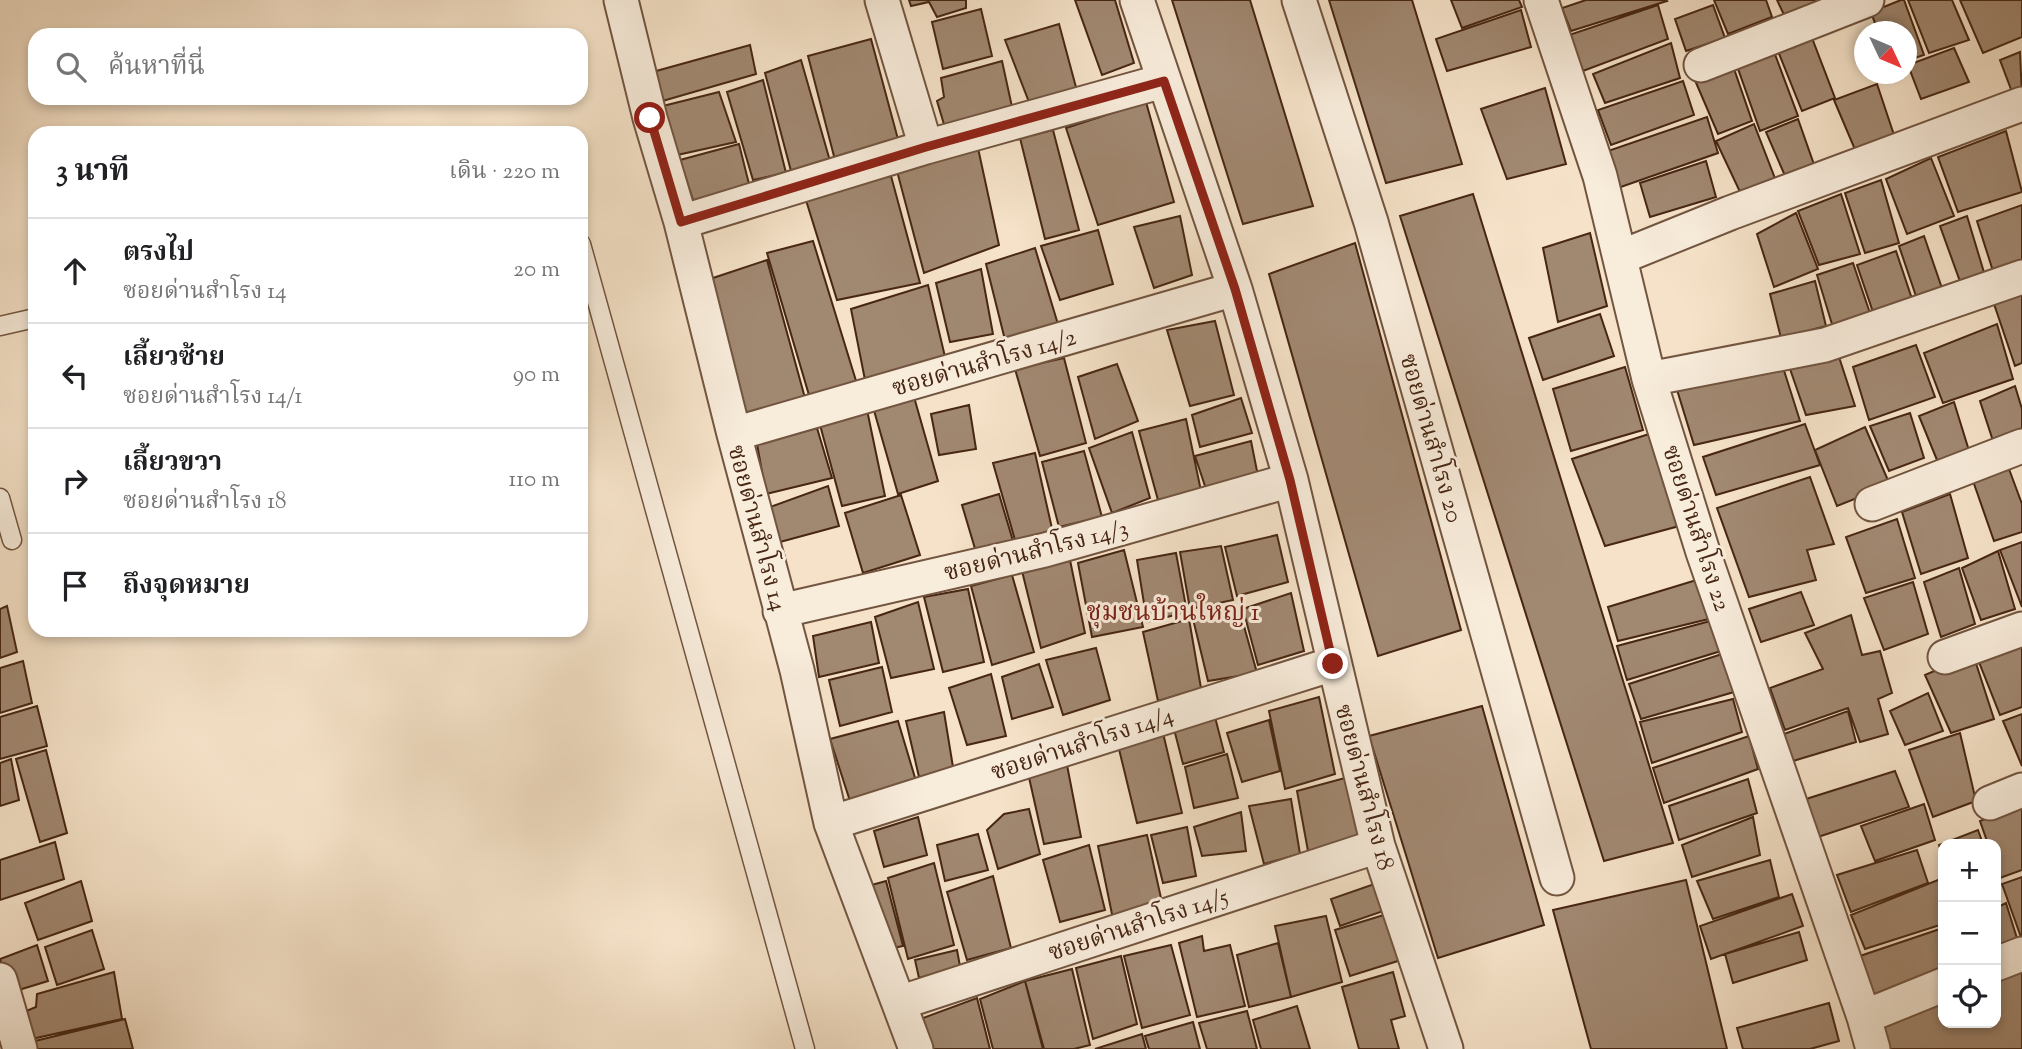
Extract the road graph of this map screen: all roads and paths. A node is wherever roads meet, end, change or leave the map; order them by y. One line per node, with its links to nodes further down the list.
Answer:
1 (621, 0): 11 (street, ซอยด่านสำโรง 14)
2 (882, 0): 10 (street)
3 (1137, 0): 8 (street, ซอยด่านสำโรง 18)
4 (1299, 0): 33 (street, ซอยด่านสำโรง 20)
5 (1541, 0): 12 (street, ซอยด่านสำโรง 22)
6 (1867, 0): 7 (street)
7 (1702, 65)
8 (1164, 81): 10 (street); 15 (street, ซอยด่านสำโรง 18)
9 (2022, 104): 12 (street)
10 (926, 147): 11 (street)
11 (681, 222): 19 (street, ซอยด่านสำโรง 14)
12 (1621, 257): 18 (street, ซอยด่านสำโรง 22)
13 (588, 269): 41 (lane)
14 (2022, 277): 18 (street)
15 (1235, 289): 19 (street, ซอยด่านสำโรง 14/2); 21 (street, ซอยด่านสำโรง 18)
16 (28, 320): 17 (lane)
17 (0, 326)
18 (1649, 379): 39 (street, ซอยด่านสำโรง 22)
19 (734, 434): 25 (street, ซอยด่านสำโรง 14)
20 (2022, 446): 23 (street)
21 (1290, 480): 25 (street, ซอยด่านสำโรง 14/3); 28 (street, ซอยด่านสำโรง 18)
22 (0, 498): 24 (lane)
23 (1872, 504)
24 (12, 540)
25 (780, 611): 31 (street, ซอยด่านสำโรง 14)
26 (2022, 629): 27 (street)
27 (1945, 657)
28 (1333, 664): 31 (street, ซอยด่านสำโรง 14/4); 32 (street, ซอยด่านสำโรง 18)
29 (2022, 790): 30 (street)
30 (1990, 803)
31 (831, 823): 38 (street, ซอยด่านสำโรง 14)
32 (1378, 846): 38 (street, ซอยด่านสำโรง 14/5); 43 (street, ซอยด่านสำโรง 18)
33 (1557, 878)
34 (2022, 954): 35 (street)
35 (2001, 962)
36 (0, 980): 40 (street)
37 (1938, 987): 39 (street)
38 (899, 1003): 42 (street, ซอยด่านสำโรง 14)
39 (1864, 1017): 44 (street, ซอยด่านสำโรง 22)
40 (20, 1049)
41 (805, 1049)
42 (916, 1049)
43 (1445, 1049)
44 (1873, 1049)

